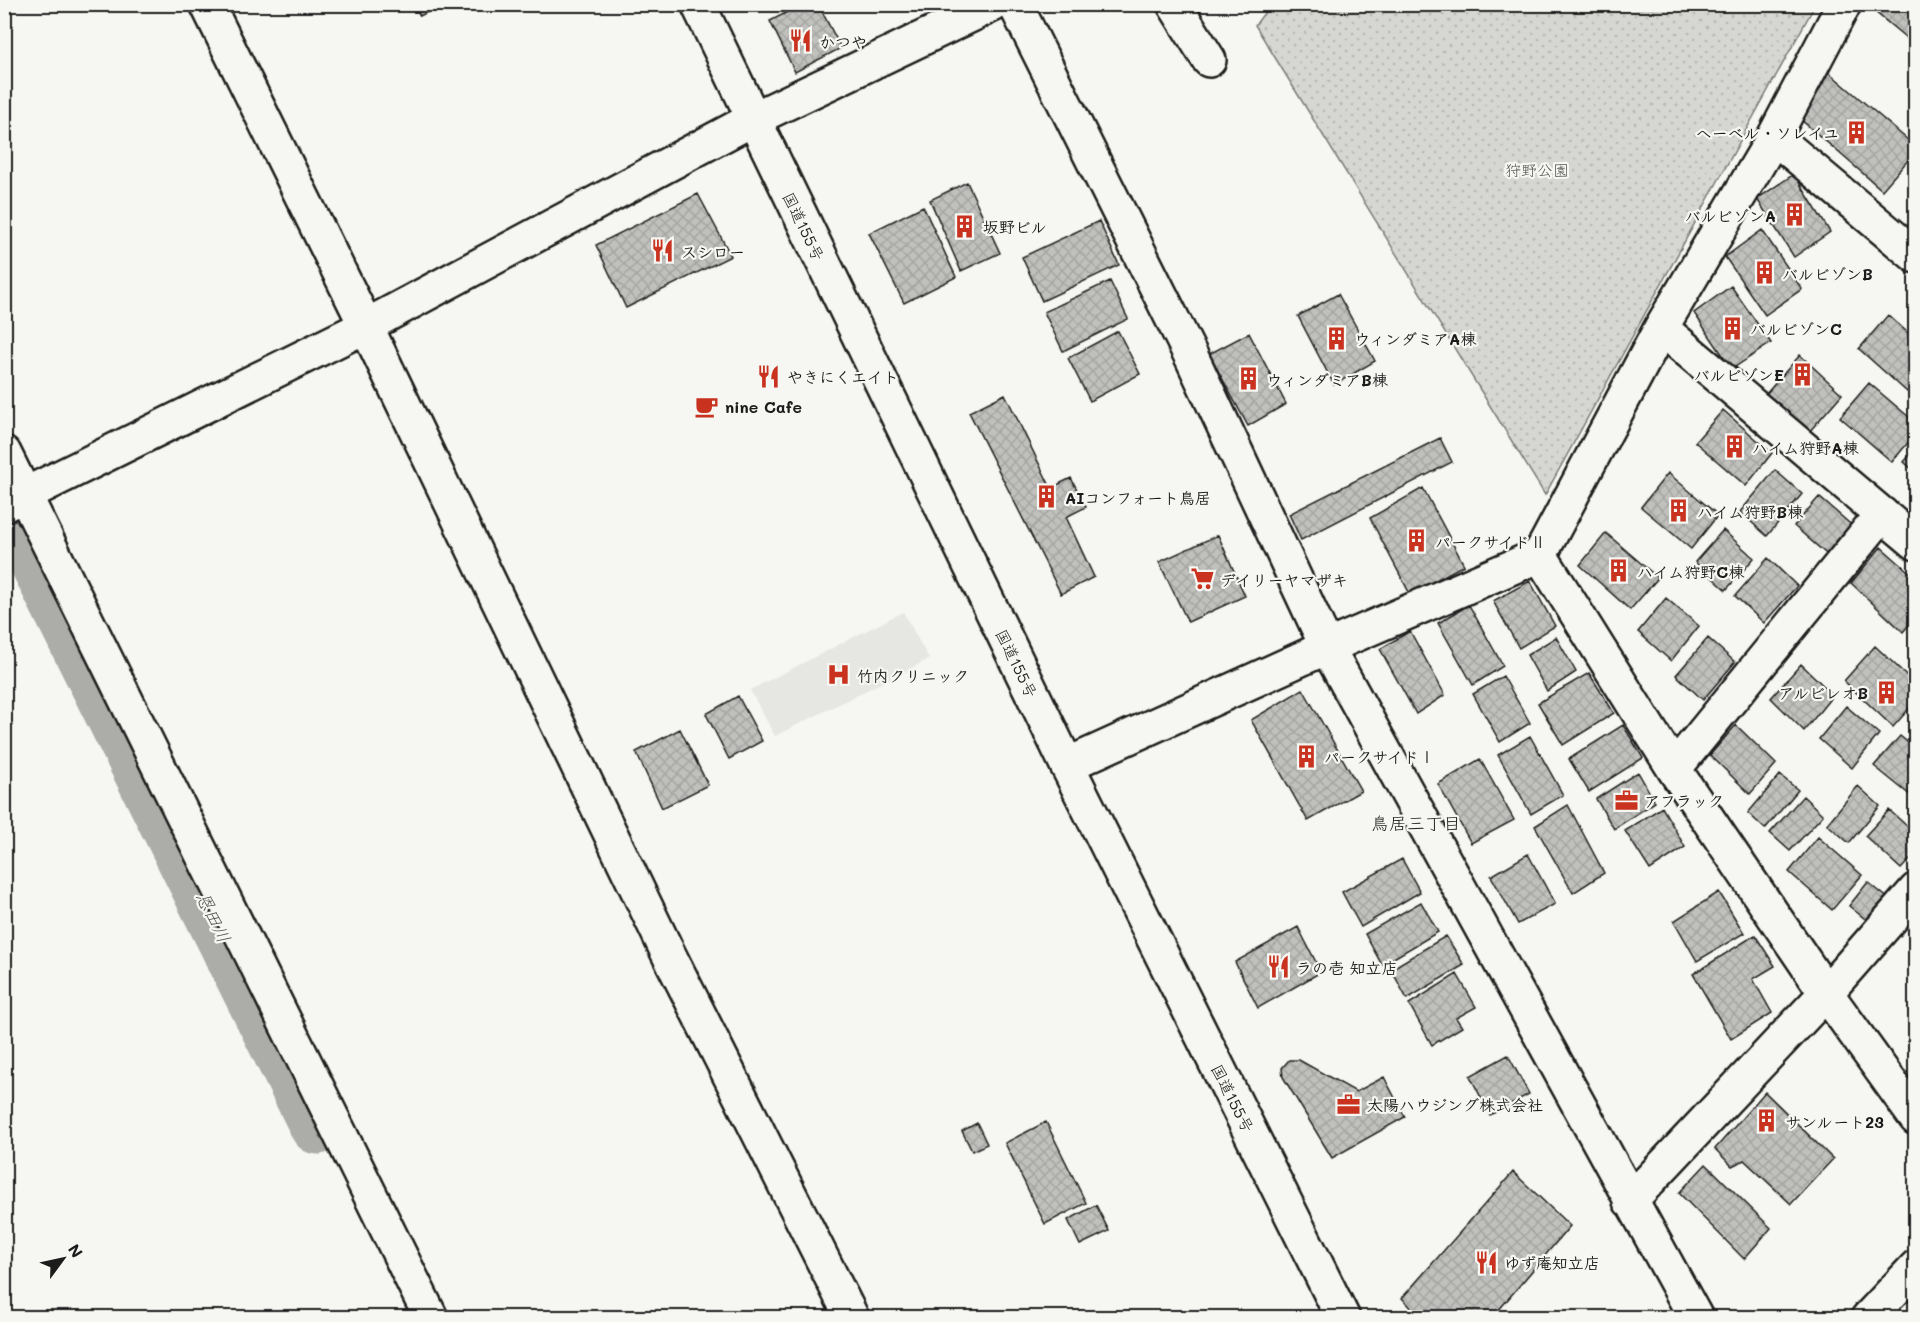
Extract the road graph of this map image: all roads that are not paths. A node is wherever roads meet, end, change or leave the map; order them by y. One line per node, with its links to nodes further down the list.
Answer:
1 (207, 4): 11 (main road)
2 (698, 4): 8 (main road, 国道155号)
3 (994, 4): 8 (main road)
4 (1015, 4): 18 (main road)
5 (1174, 4): 7 (main road)
6 (1844, 4): 9 (main road)
7 (1209, 60)
8 (753, 119): 11 (main road); 19 (main road, 国道155号)
9 (1774, 137): 10 (main road); 12 (main road)
10 (1916, 256)
11 (366, 326): 14 (main road); 27 (main road)
12 (1661, 328): 15 (main road); 17 (main road)
13 (4, 453): 14 (main road)
14 (15, 500): 26 (main road)
15 (1882, 514): 16 (main road); 20 (main road)
16 (1916, 543)
17 (1540, 555): 18 (main road); 20 (main road)
18 (1326, 647): 19 (main road); 24 (main road)
19 (1067, 765): 28 (main road, 国道155号)
20 (1674, 769): 22 (main road)
21 (1916, 890): 22 (main road)
22 (1826, 993): 23 (main road); 24 (main road)
23 (1916, 1118)
24 (1630, 1201): 29 (main road)
25 (1916, 1267): 30 (main road)
26 (431, 1317)
27 (852, 1317)
28 (1343, 1317)
29 (1696, 1317)
30 (1868, 1317)

